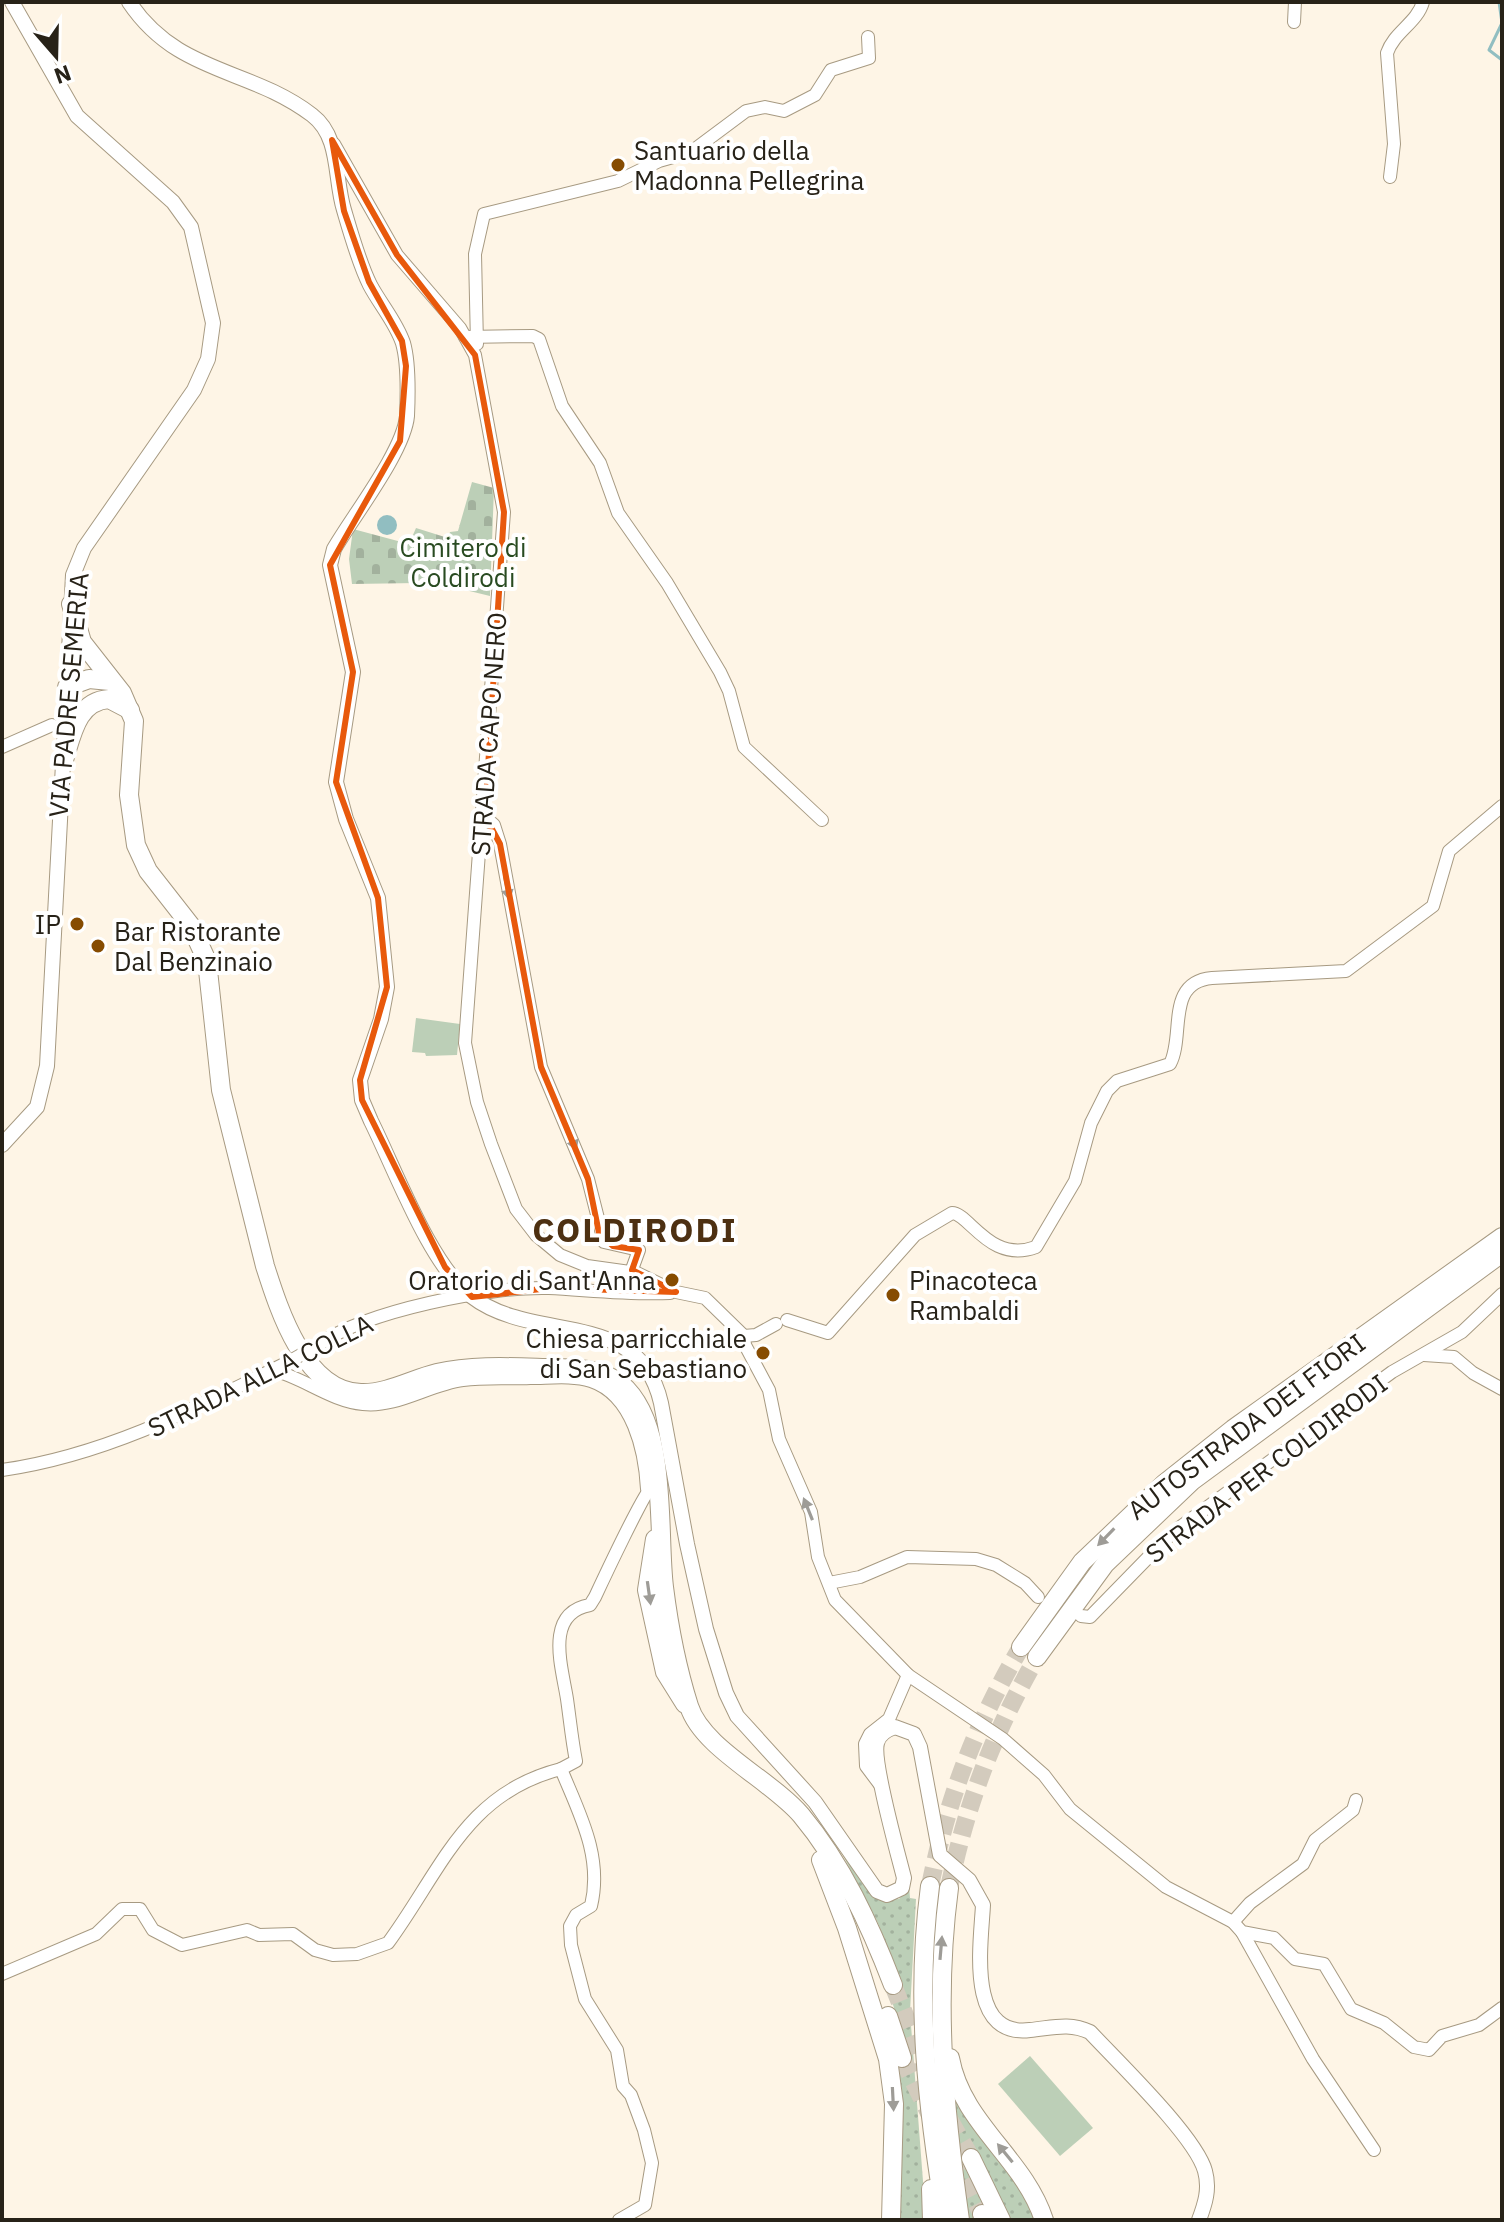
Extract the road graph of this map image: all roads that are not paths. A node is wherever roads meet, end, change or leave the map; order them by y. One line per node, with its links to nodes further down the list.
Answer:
1 (12, 2): 10 (main road, VIA PADRE SEMERIA)
2 (129, 2): 7 (main road)
3 (1295, 2): 5 (street)
4 (1423, 2): 8 (street)
5 (1294, 22)
6 (868, 37): 9 (street, STRADA CAPO NERO)
7 (332, 140): 9 (street); 27 (main road)
8 (1390, 177)
9 (472, 337): 19 (street, STRADA CAPO NERO); 20 (street)
10 (71, 604): 11 (highway); 12 (main road, VIA PADRE SEMERIA)
11 (110, 681): 12 (highway); 14 (highway)
12 (67, 687): 13 (highway); 17 (main road, VIA PADRE SEMERIA)
13 (101, 700): 14 (highway); 17 (highway)
14 (130, 710): 42 (highway)
15 (52, 725): 16 (street)
16 (2, 747)
17 (64, 760): 21 (main road, VIA PADRE SEMERIA)
18 (1502, 806): 28 (street)
19 (484, 816): 24 (street, one-way to 24); 24 (street, STRADA CAPO NERO)
20 (822, 820)
21 (2, 1145)
22 (1502, 1237): 23 (highway, AUTOSTRADA DEI FIORI, one-way to 23)
23 (1502, 1253)
24 (631, 1272): 25 (street, STRADA CAPO NERO)
25 (676, 1292): 27 (street, STRADA ALLA COLLA); 28 (street, STRADA CAPO NERO)
26 (1502, 1294): 29 (street, STRADA PER COLDIRODI)
27 (472, 1297): 30 (street, STRADA ALLA COLLA, bridge); 32 (main road)
28 (744, 1336): 35 (street, one-way to 28)
29 (1421, 1355): 31 (street); 37 (street, STRADA PER COLDIRODI)
30 (272, 1370): 33 (street, STRADA ALLA COLLA); 39 (street)
31 (1502, 1389)
32 (671, 1459): 34 (street); 40 (main road)
33 (2, 1470)
34 (670, 1478)
35 (829, 1583): 36 (street); 38 (street)
36 (1038, 1597)
37 (1081, 1616)
38 (908, 1675): 40 (street); 44 (street)
39 (561, 1769): 45 (street); 53 (street)
40 (881, 1786): 60 (main road)
41 (1356, 1800): 44 (street)
42 (799, 1813): 43 (highway); 54 (highway, one-way to 54)
43 (840, 1874): 46 (highway); 49 (highway)
44 (1238, 1927): 48 (street); 51 (street)
45 (2, 1974)
46 (893, 1985)
47 (939, 2008): 50 (highway, one-way to 50); 57 (highway); 59 (highway, one-way to 47)
48 (1502, 2008)
49 (902, 2058)
50 (933, 2134): 55 (highway); 56 (highway)
51 (1374, 2150)
52 (971, 2158): 58 (highway)
53 (619, 2220)
54 (891, 2220)
55 (932, 2220)
56 (946, 2220)
57 (960, 2220)
58 (1001, 2220)
59 (1044, 2220)
60 (1199, 2220)

